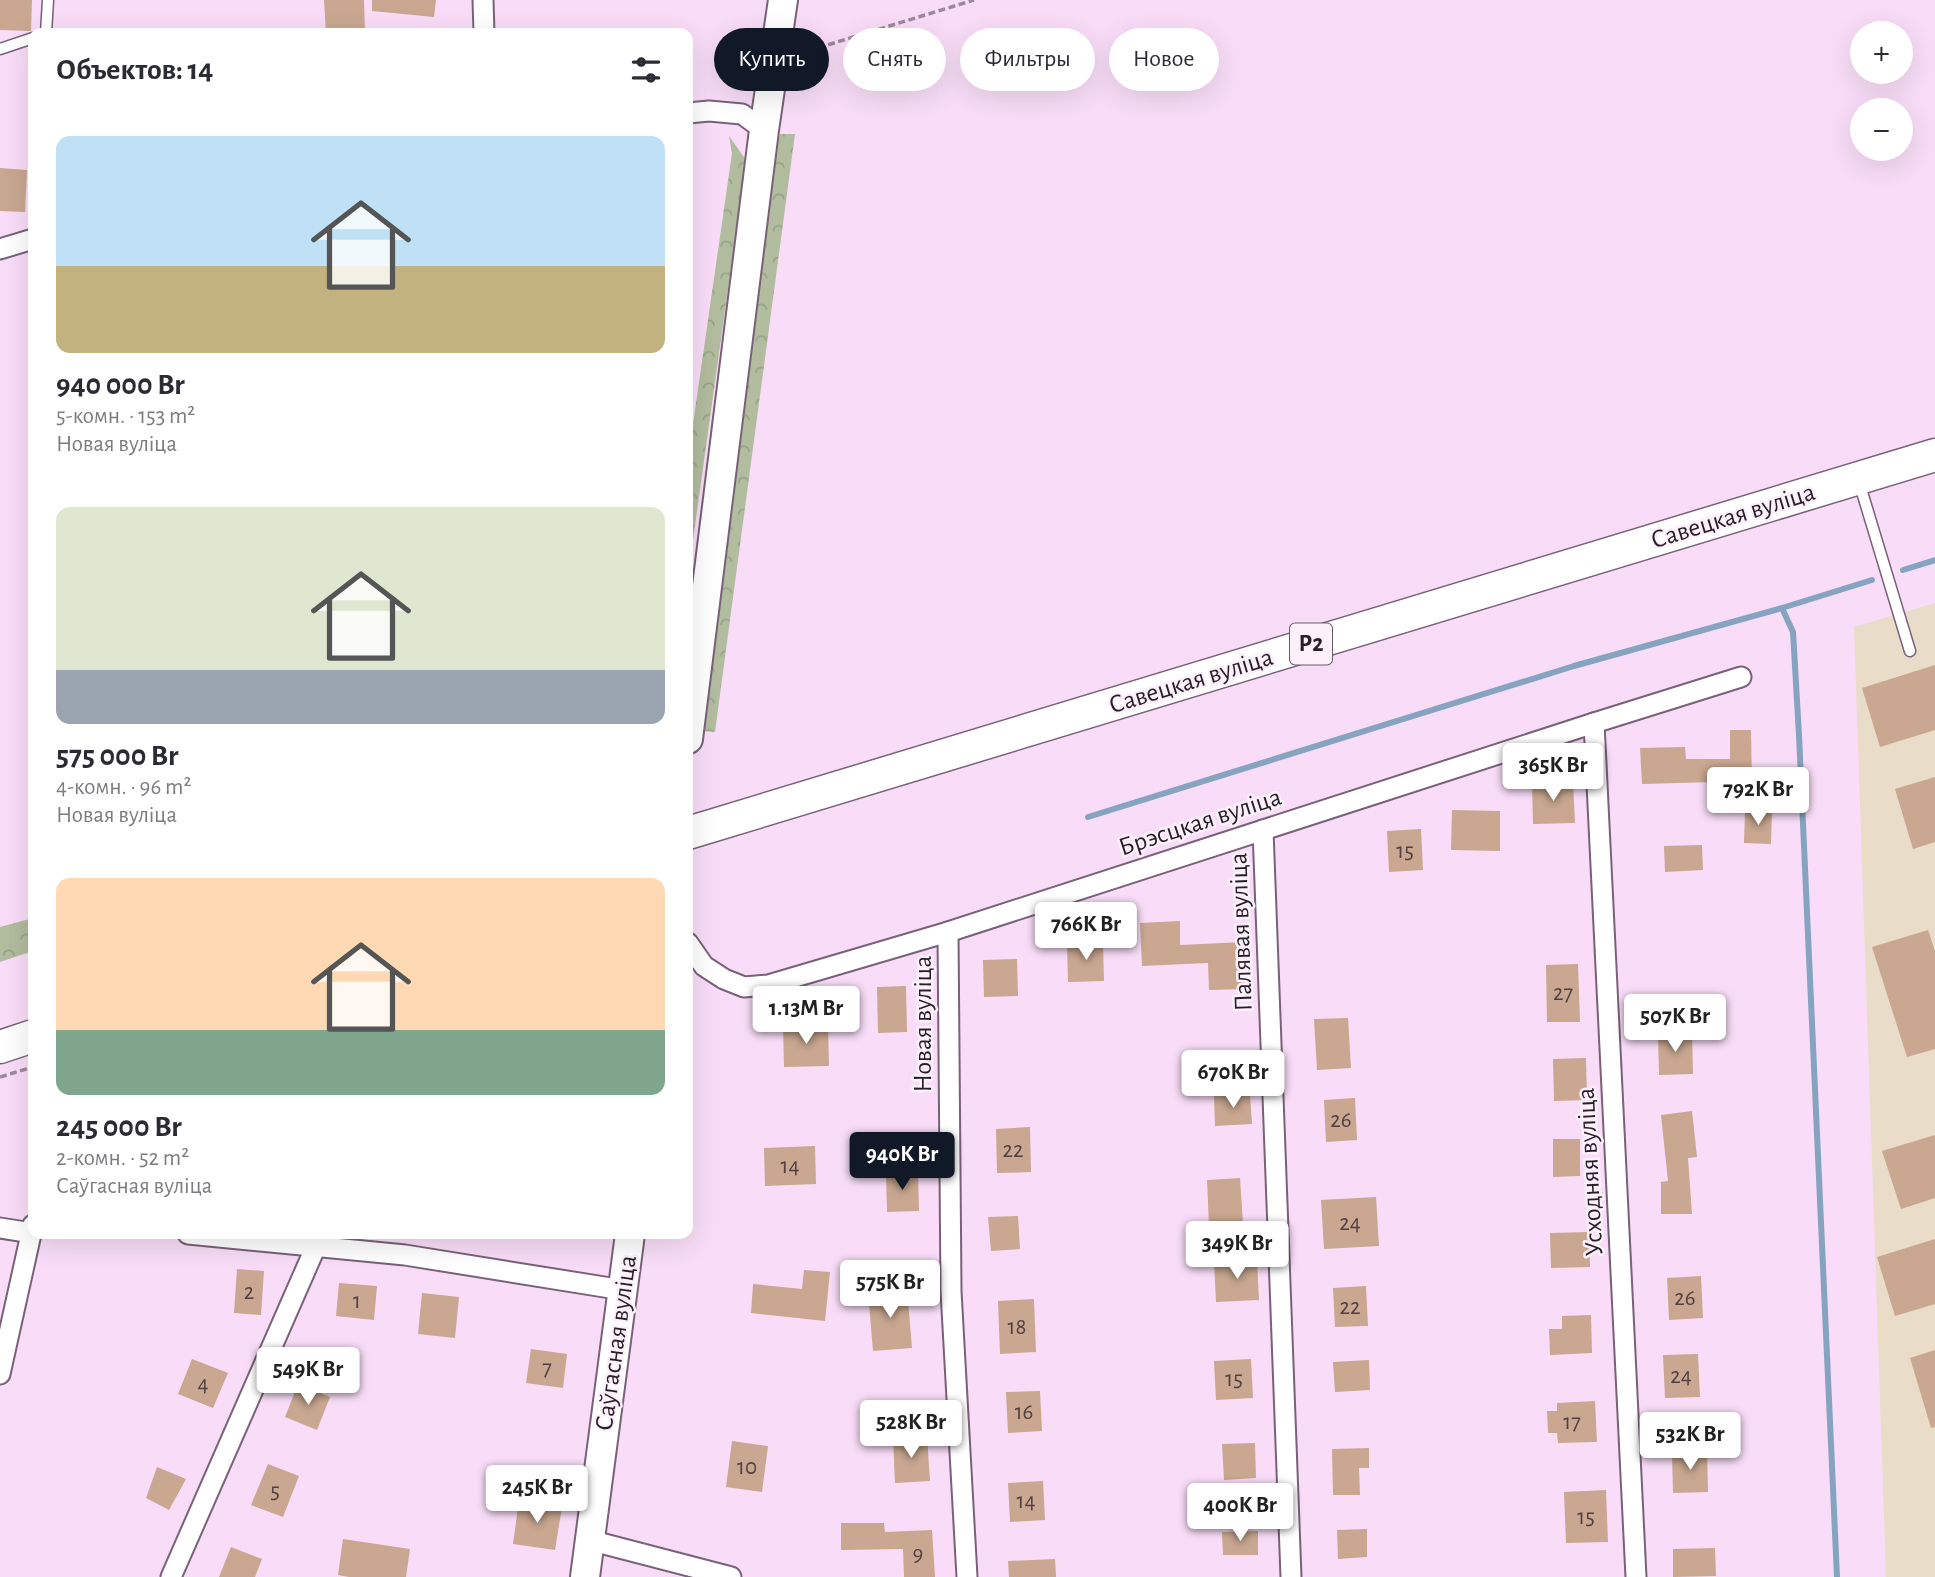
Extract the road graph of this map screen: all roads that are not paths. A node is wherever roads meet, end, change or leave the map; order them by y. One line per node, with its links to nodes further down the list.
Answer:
1 (48, 0): 4 (lane)
2 (483, 0): 5 (street)
3 (783, 0): 9 (street)
4 (46, 28)
5 (484, 28)
6 (28, 40): 7 (lane)
7 (0, 49)
8 (693, 113): 9 (street)
9 (764, 130): 16 (street)
10 (28, 241): 11 (street)
11 (0, 249)
12 (1935, 455): 13 (main road, Савецкая вуліца / Р2)
13 (1858, 478): 14 (lane); 19 (main road, Савецкая вуліца / Р2)
14 (1910, 651)
15 (1741, 677): 17 (street, Брэсцкая вуліца)
16 (693, 699)
17 (1594, 723): 18 (street, Брэсцкая вуліца); 38 (street, Усходняя вуліца)
18 (1263, 830): 20 (street, Брэсцкая вуліца); 37 (street, Палявая вуліца)
19 (693, 831)
20 (948, 932): 21 (street, Брэсцкая вуліца); 36 (street, Новая вуліца)
21 (693, 950)
22 (28, 1038): 23 (main road)
23 (0, 1047)
24 (0, 1228): 25 (street)
25 (28, 1229)
26 (30, 1239): 31 (street)
27 (241, 1239): 29 (street)
28 (629, 1239): 30 (street, Саўгасная вуліца)
29 (316, 1246): 30 (street); 33 (street)
30 (623, 1290): 32 (street, Саўгасная вуліца)
31 (0, 1374)
32 (589, 1540): 34 (street, Саўгасная вуліца); 35 (street)
33 (172, 1577)
34 (584, 1577)
35 (731, 1577)
36 (967, 1577)
37 (1291, 1577)
38 (1636, 1577)

